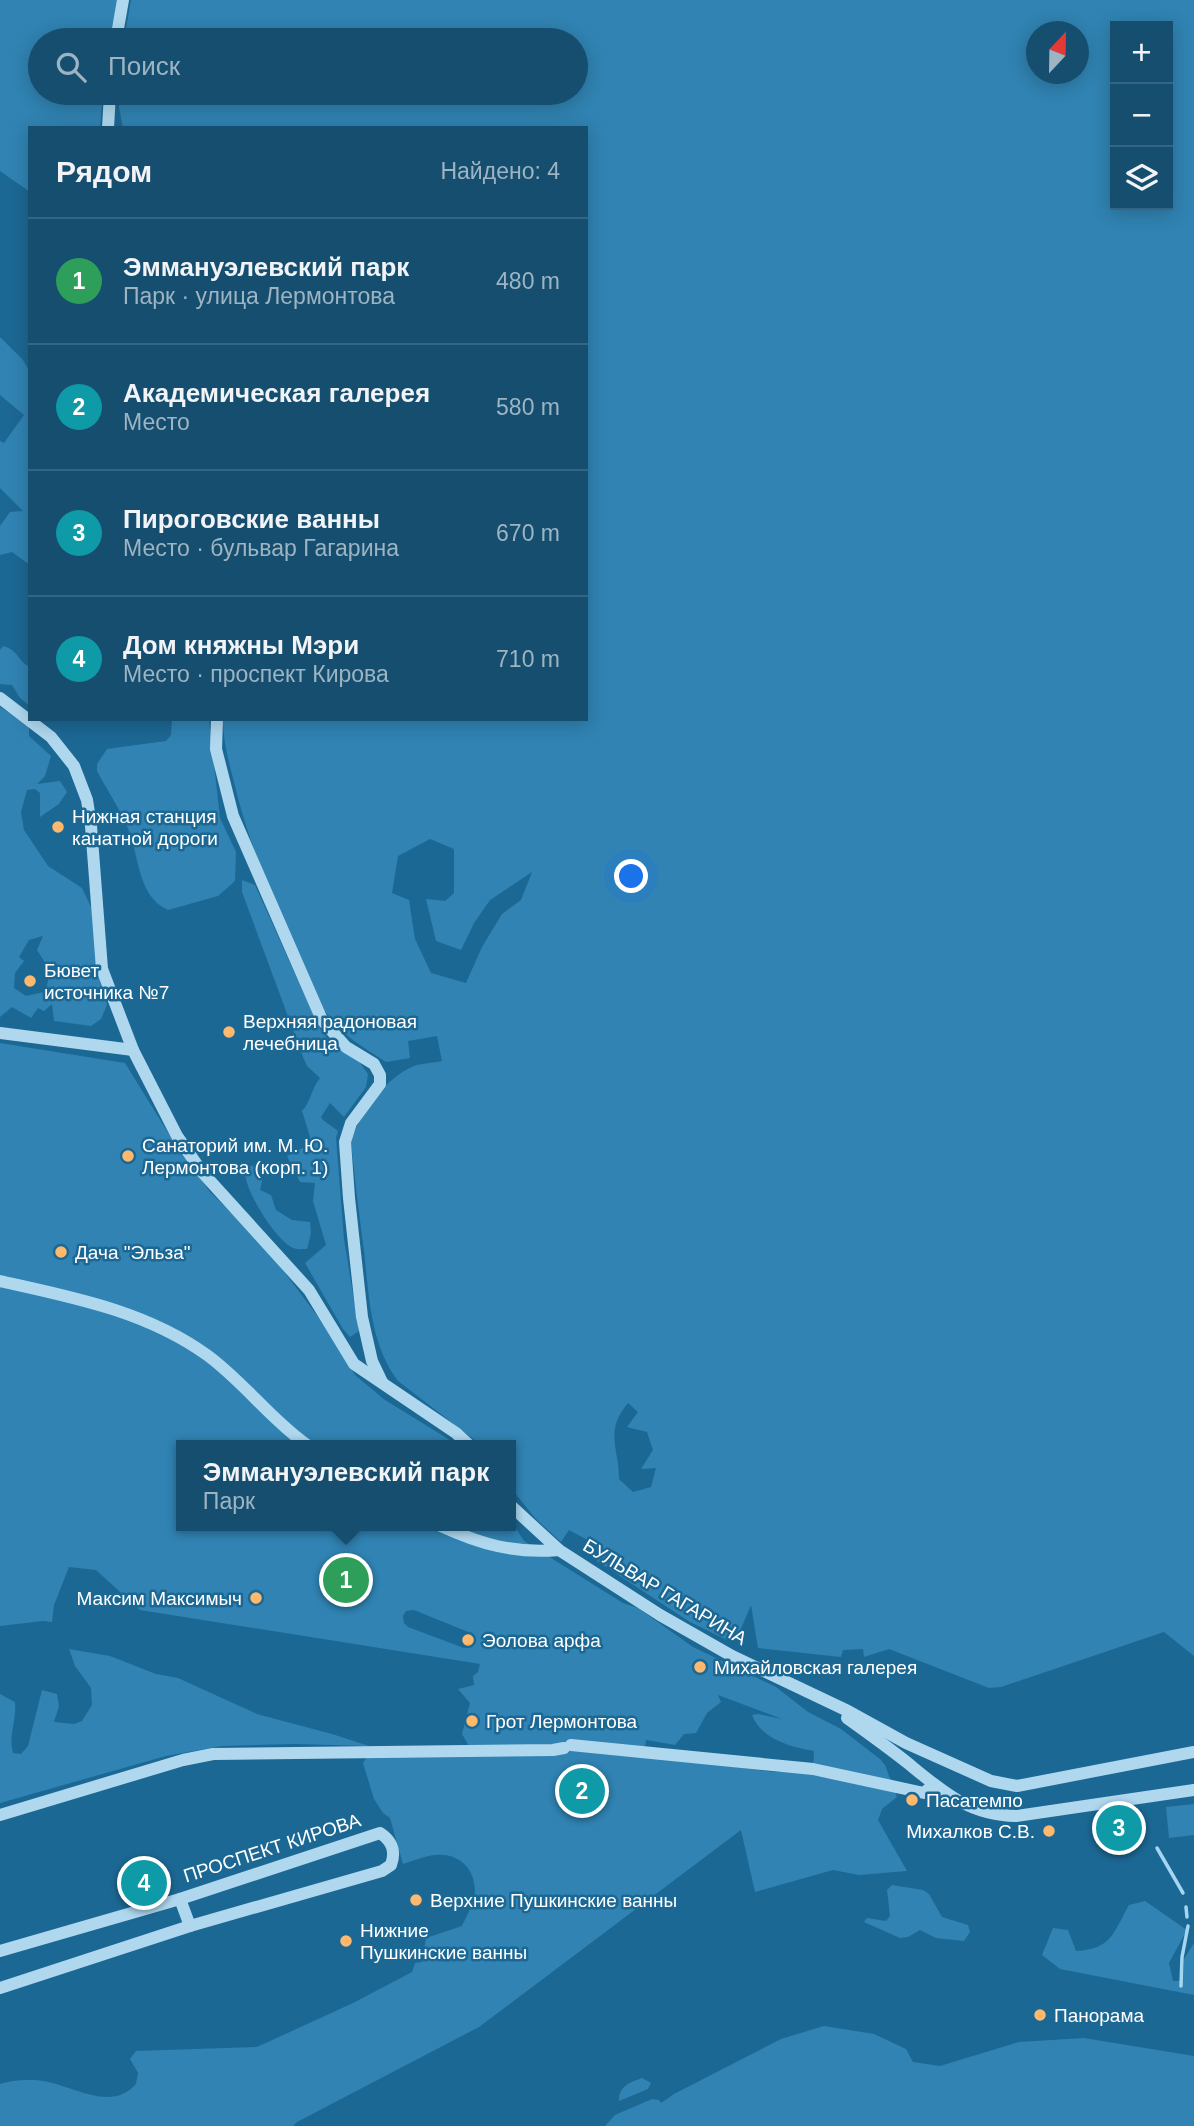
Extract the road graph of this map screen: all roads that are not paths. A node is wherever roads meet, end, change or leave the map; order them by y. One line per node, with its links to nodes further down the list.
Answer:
1 (123, 0): 2 (street)
2 (118, 28)
3 (109, 105): 4 (street)
4 (108, 126)
5 (0, 698): 6 (street)
6 (28, 719)
7 (30, 721): 10 (street)
8 (217, 721): 12 (street)
9 (0, 1032): 10 (street)
10 (133, 1050): 12 (street)
11 (7, 1283): 13 (street)
12 (384, 1385): 14 (street)
13 (300, 1440)
14 (464, 1440)
15 (516, 1511): 17 (street, БУЛЬВАР ГАГАРИНА)
16 (453, 1531): 17 (street)
17 (559, 1550): 18 (street, БУЛЬВАР ГАГАРИНА)
18 (812, 1694): 19 (street, БУЛЬВАР ГАГАРИНА); 20 (street, БУЛЬВАР ГАГАРИНА)
19 (1194, 1752)
20 (933, 1785): 21 (street, БУЛЬВАР ГАГАРИНА); 22 (street)
21 (1194, 1790)
22 (0, 1815)
23 (180, 1899): 24 (street, ПРОСПЕКТ КИРОВА); 24 (street, ПРОСПЕКТ КИРОВА); 25 (street, ПРОСПЕКТ КИРОВА)
24 (190, 1926): 26 (street, ПРОСПЕКТ КИРОВА)
25 (0, 1951)
26 (0, 1988)

